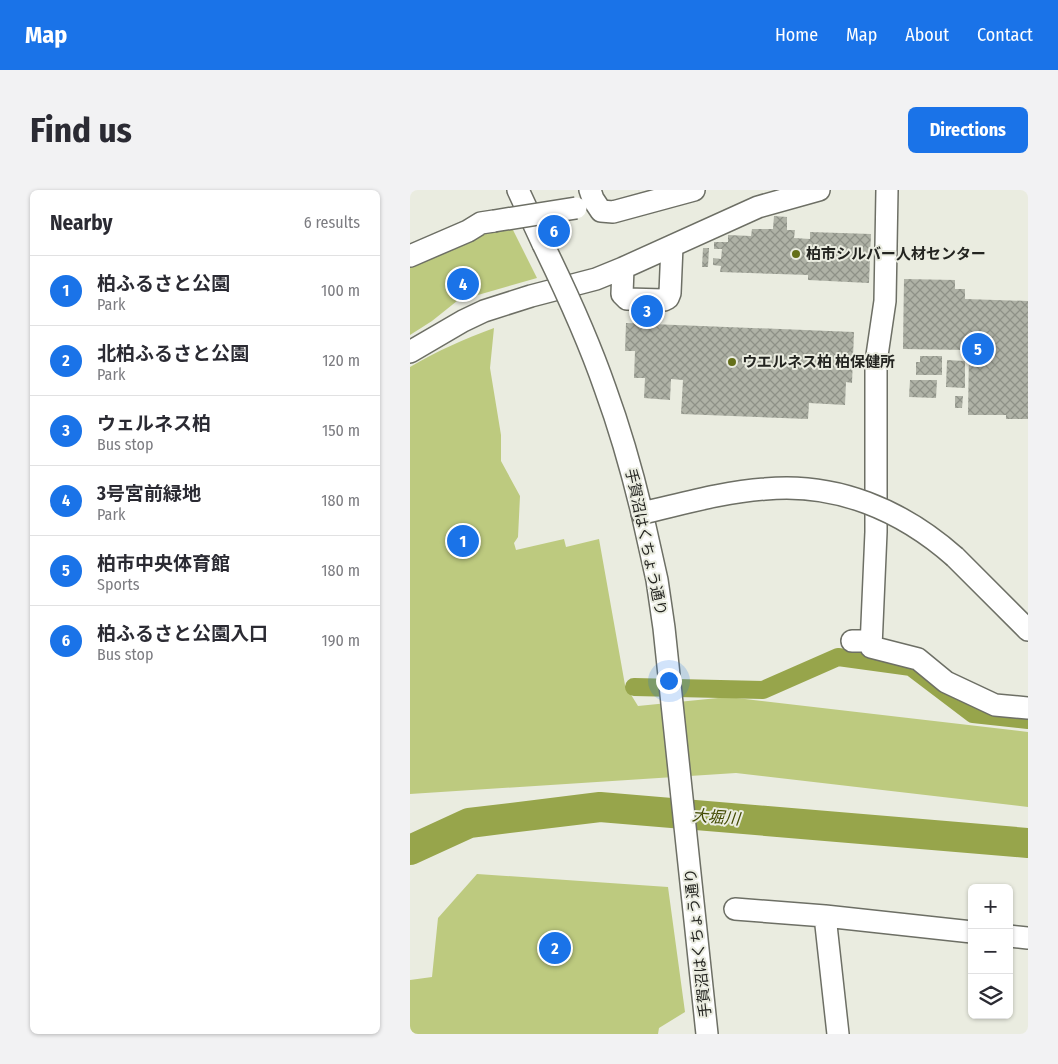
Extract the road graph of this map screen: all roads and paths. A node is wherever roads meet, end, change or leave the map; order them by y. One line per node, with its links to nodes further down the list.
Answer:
1 (518, 190): 11 (street, 手賀沼はくちょう通り, bridge)
2 (590, 190): 6 (street)
3 (694, 190): 6 (street)
4 (819, 190): 7 (street)
5 (886, 190): 13 (street)
6 (601, 211): 8 (street, bridge)
7 (672, 246): 9 (street); 9 (street)
8 (410, 256)
9 (623, 268): 10 (street)
10 (410, 352)
11 (642, 513): 12 (street, bridge); 19 (street, 手賀沼はくちょう通り)
12 (1028, 630)
13 (1028, 708)
14 (735, 909): 15 (street)
15 (824, 916): 16 (street); 20 (street)
16 (968, 932)
17 (1013, 936): 18 (street)
18 (1028, 938)
19 (707, 1034)
20 (838, 1034)

